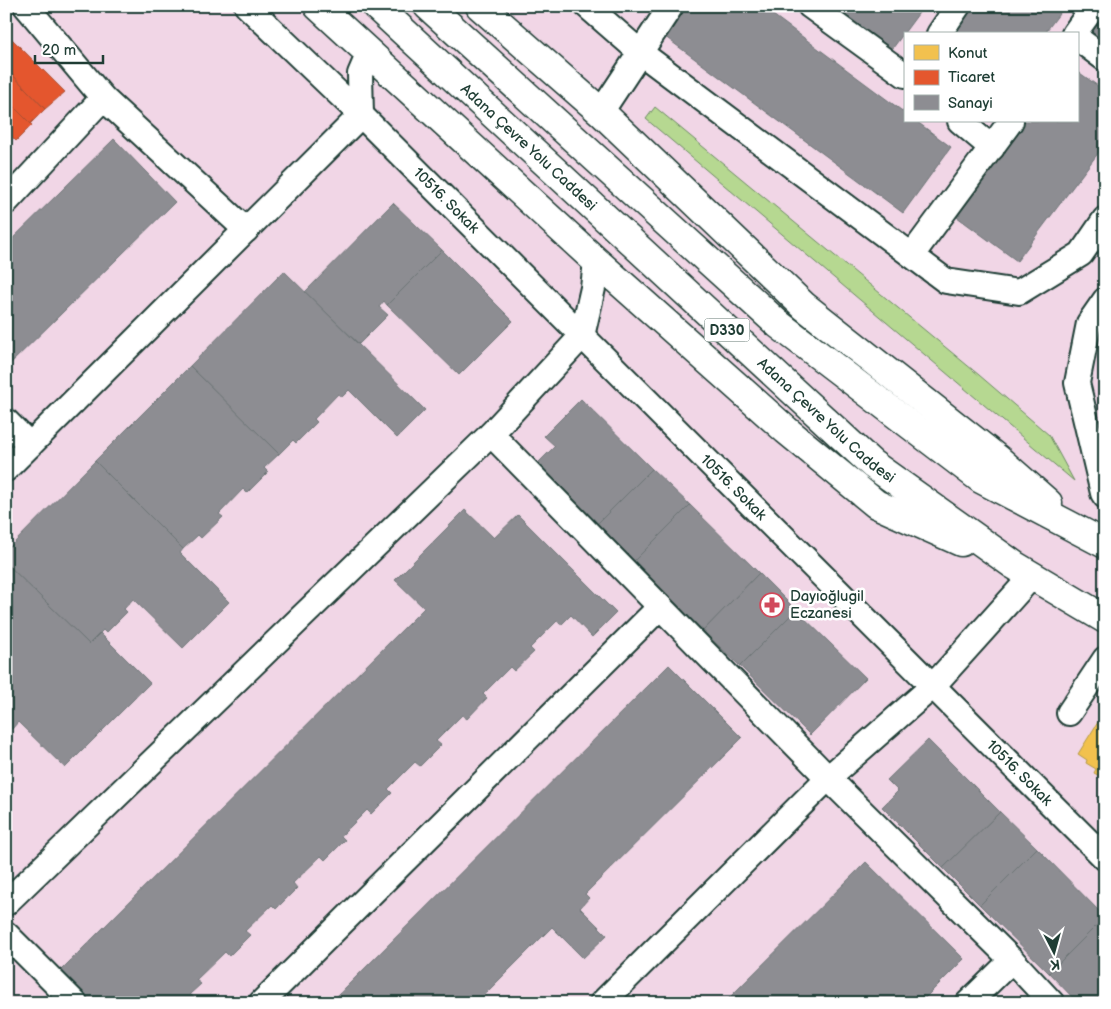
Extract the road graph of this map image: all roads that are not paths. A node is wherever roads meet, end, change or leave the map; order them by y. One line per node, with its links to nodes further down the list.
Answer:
1 (26, 6): 19 (street)
2 (247, 6): 21 (street, 10516. Sokak)
3 (318, 6): 15 (highway)
4 (376, 6): 39 (highway, Adana Çevre Yolu Caddesi / D330)
5 (428, 6): 37 (highway, D330)
6 (480, 6): 20 (highway)
7 (586, 6): 16 (street)
8 (671, 6): 16 (street)
9 (958, 6): 12 (street)
10 (1094, 6): 13 (street)
11 (811, 7): 18 (street)
12 (941, 32)
13 (1075, 32)
14 (1078, 39): 17 (street)
15 (369, 53): 21 (street); 29 (highway)
16 (641, 53): 20 (street); 28 (street)
17 (1105, 59)
18 (904, 74)
19 (103, 98): 25 (street); 27 (street)
20 (601, 112): 37 (highway)
21 (361, 115): 27 (street); 31 (street, 10516. Sokak)
22 (961, 122): 24 (street)
23 (1010, 122): 24 (street)
24 (992, 148): 28 (street)
25 (6, 202)
26 (1105, 219): 28 (street)
27 (246, 230): 34 (street)
28 (912, 255)
29 (596, 261): 31 (street); 39 (highway)
30 (1105, 300): 36 (street)
31 (582, 336): 33 (street); 43 (street, 10516. Sokak)
32 (6, 421): 34 (street)
33 (491, 434): 40 (street); 47 (street)
34 (30, 445): 35 (street)
35 (6, 469)
36 (1105, 496)
37 (1081, 532): 38 (highway, D330)
38 (1105, 544)
39 (1024, 570): 41 (highway, Adana Çevre Yolu Caddesi / D330); 43 (street)
40 (660, 607): 45 (street); 51 (street)
41 (1105, 619)
42 (1105, 659): 44 (street)
43 (933, 686): 45 (street); 46 (street, 10516. Sokak)
44 (1069, 713)
45 (828, 778): 49 (street); 52 (street)
46 (1105, 858)
47 (6, 903)
48 (6, 934): 50 (street)
49 (1012, 960): 53 (street); 54 (street)
50 (75, 1003)
51 (261, 1003)
52 (602, 1003)
53 (968, 1003)
54 (1052, 1003)

